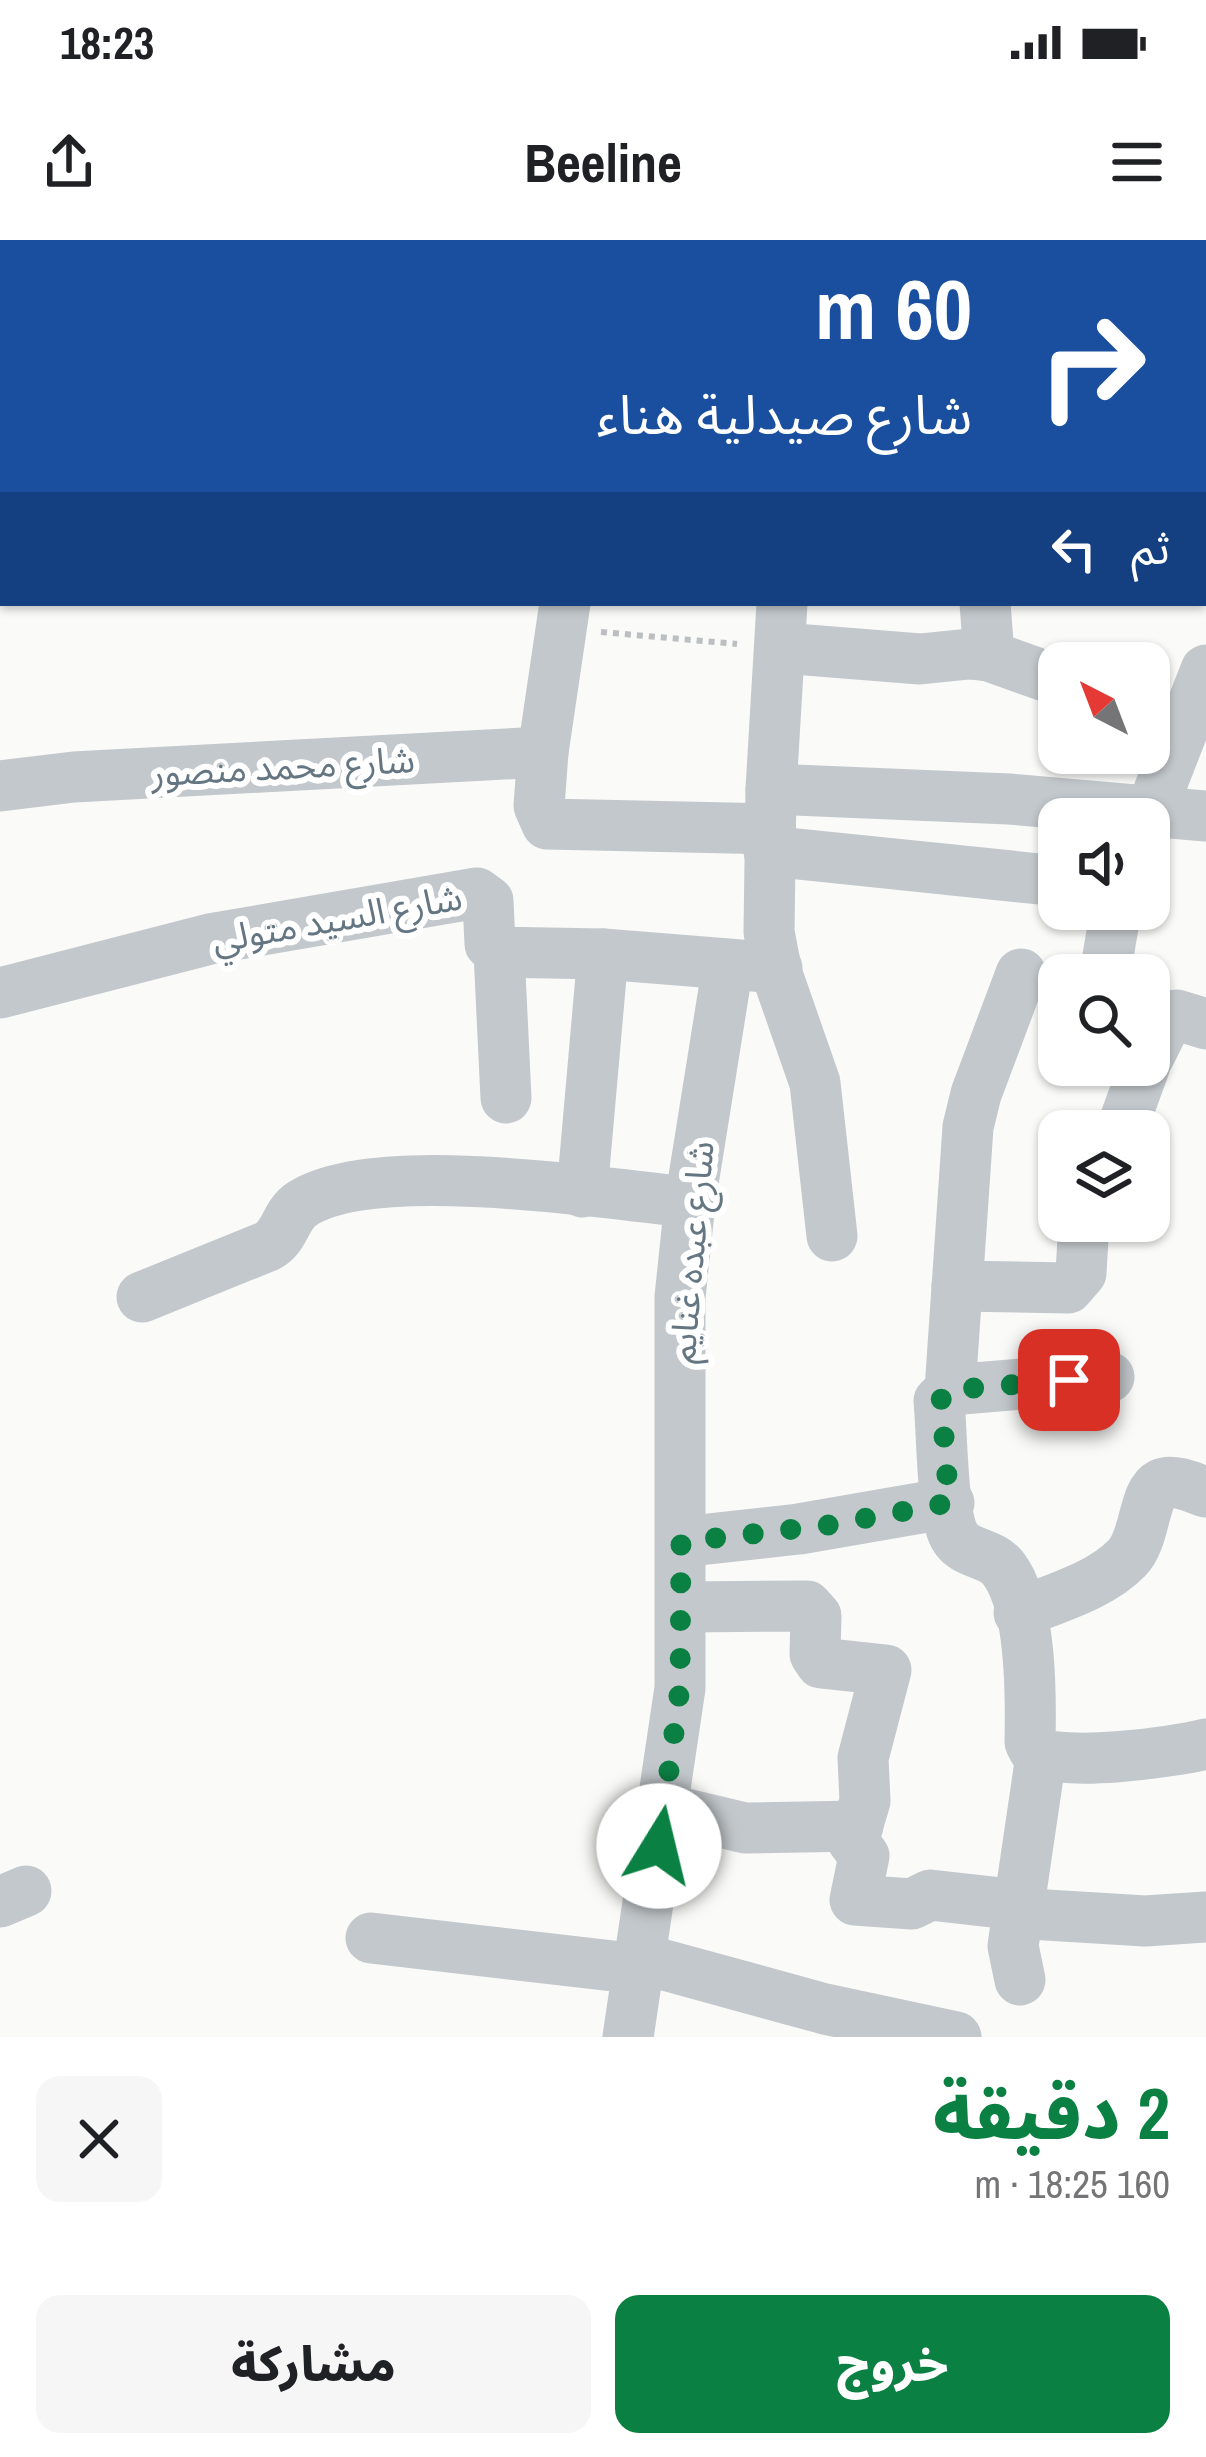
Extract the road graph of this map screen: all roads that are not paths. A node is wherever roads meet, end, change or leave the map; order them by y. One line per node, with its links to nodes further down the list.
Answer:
1 (985, 606): 4 (street)
2 (563, 616): 8 (street)
3 (782, 626): 4 (street); 13 (street)
4 (989, 656): 6 (street)
5 (1206, 670): 7 (street)
6 (1038, 674)
7 (1170, 717)
8 (543, 752): 9 (street, شارع محمد منصور); 13 (street)
9 (11, 784)
10 (1038, 803): 13 (street)
11 (1170, 815): 12 (street)
12 (1206, 816)
13 (770, 823): 14 (street); 17 (street)
14 (1038, 877)
15 (499, 952): 16 (street, شارع السيد متولي); 19 (street, شارع السيد متولي); 20 (street)
16 (603, 954): 17 (street, شارع السيد متولي); 21 (street)
17 (752, 966): 22 (street, شارع عبده غنايم); 23 (street)
18 (1021, 974): 25 (street)
19 (0, 993)
20 (506, 1098)
21 (582, 1192): 22 (street); 26 (street)
22 (690, 1202): 31 (street, شارع عبده غنايم)
23 (832, 1236)
24 (1083, 1242): 25 (street)
25 (957, 1286): 28 (street)
26 (142, 1297)
27 (1109, 1377): 28 (street)
28 (950, 1390): 30 (street)
29 (1206, 1492): 33 (street)
30 (949, 1503): 31 (street); 33 (street)
31 (681, 1542): 32 (street, شارع عبده غنايم)
32 (683, 1606): 36 (street, شارع عبده غنايم); 37 (street)
33 (1019, 1613): 34 (street)
34 (1036, 1744): 35 (street); 38 (street)
35 (1206, 1744)
36 (665, 1809): 37 (street); 41 (street, شارع عبده غنايم)
37 (859, 1826): 38 (street)
38 (1018, 1905): 39 (street); 42 (street)
39 (1206, 1917)
40 (371, 1937): 41 (street)
41 (639, 1963): 43 (street, شارع عبده غنايم); 44 (street)
42 (1020, 1980)
43 (628, 2037)
44 (956, 2037)

